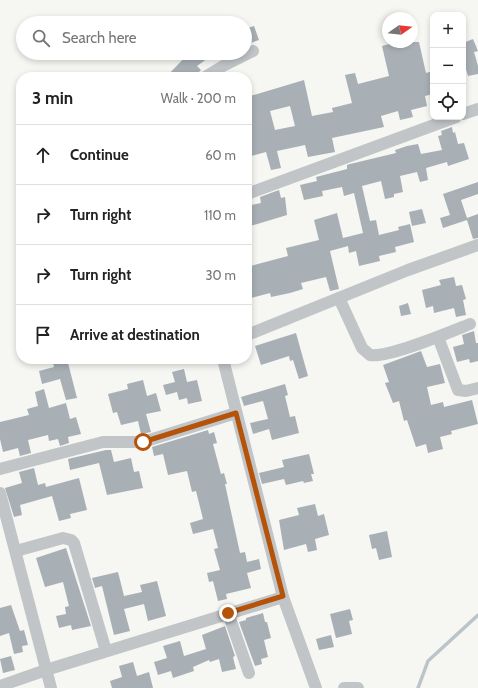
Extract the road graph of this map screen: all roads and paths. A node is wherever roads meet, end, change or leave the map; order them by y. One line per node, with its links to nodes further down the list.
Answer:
1 (235, 60): 2 (street)
2 (213, 72)
3 (478, 109): 4 (street)
4 (466, 113)
5 (448, 120): 6 (street)
6 (252, 192)
7 (478, 245): 8 (street)
8 (339, 298): 10 (street); 11 (street)
9 (470, 324): 11 (street)
10 (252, 333)
11 (438, 337): 13 (street)
12 (224, 364): 14 (street)
13 (478, 388)
14 (236, 413): 15 (street); 18 (street)
15 (0, 469)
16 (0, 493): 17 (street)
17 (16, 551): 20 (street); 21 (street)
18 (283, 596): 19 (street); 25 (street)
19 (228, 613): 20 (street); 22 (street)
20 (106, 651): 21 (street)
21 (46, 670): 23 (street); 24 (street)
22 (249, 673)
23 (0, 686)
24 (52, 688)
25 (316, 688)
26 (344, 688): 27 (street)
27 (358, 688)

